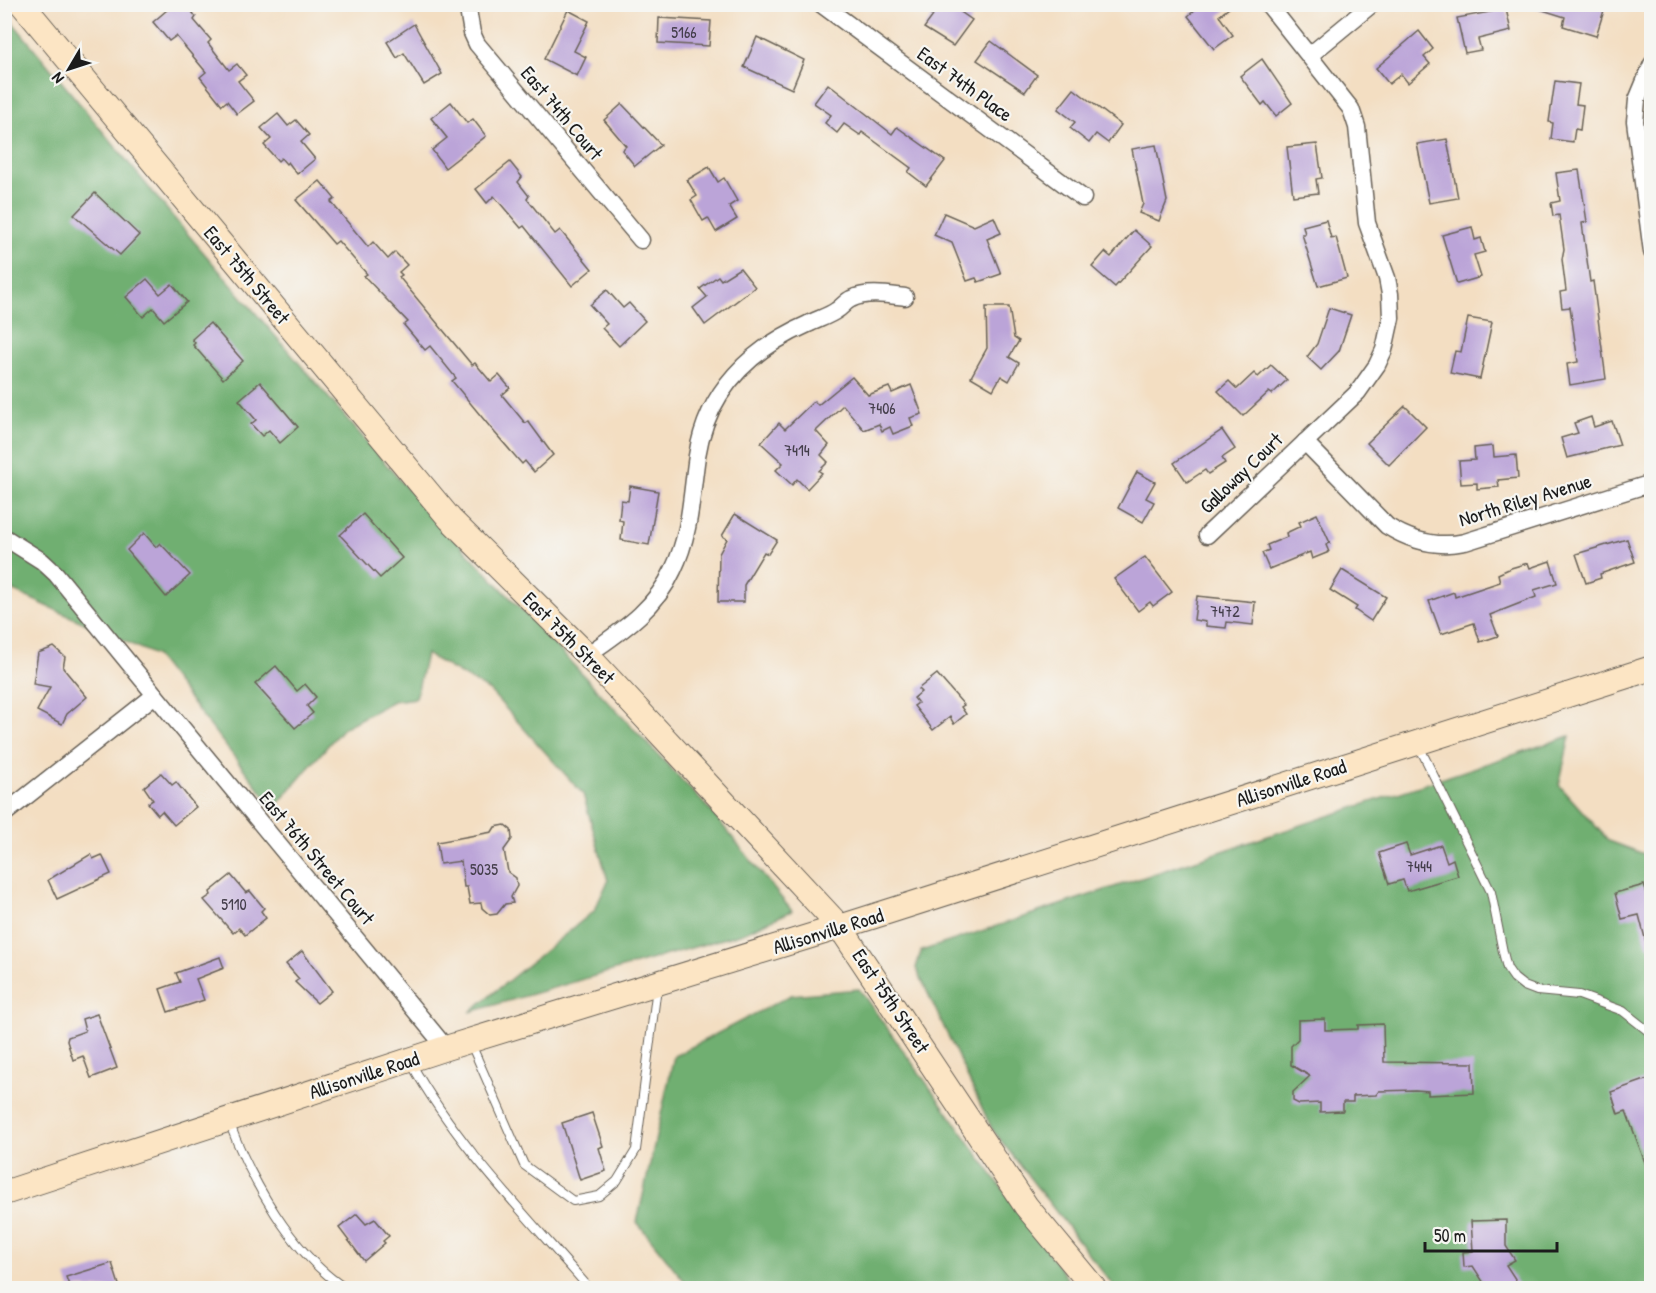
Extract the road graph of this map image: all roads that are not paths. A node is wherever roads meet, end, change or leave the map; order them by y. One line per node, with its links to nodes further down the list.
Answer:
1 (22, 4): 16 (main road, East 75th Street)
2 (467, 4): 9 (street, East 74th Court)
3 (821, 4): 8 (street, East 74th Place)
4 (1268, 4): 6 (street, Galloway Court)
5 (1372, 4): 6 (street)
6 (1310, 55): 12 (street, Galloway Court)
7 (1652, 64): 10 (street)
8 (1083, 198)
9 (642, 240)
10 (1652, 252)
11 (905, 297): 16 (street)
12 (1305, 442): 13 (street, North Riley Avenue); 14 (street, Galloway Court)
13 (1652, 483)
14 (1207, 536)
15 (4, 537): 18 (street, East 76th Street Court)
16 (587, 655): 21 (main road, East 75th Street)
17 (1652, 668): 19 (main road, Allisonville Road)
18 (155, 695): 20 (street); 25 (street, East 76th Street Court)
19 (1418, 743): 21 (main road, Allisonville Road); 23 (lane)
20 (4, 814)
21 (840, 927): 22 (main road, Allisonville Road); 31 (main road, East 75th Street)
22 (658, 983): 24 (main road, Allisonville Road); 24 (lane)
23 (1652, 1034)
24 (470, 1041): 25 (main road, Allisonville Road)
25 (446, 1048): 26 (main road, Allisonville Road)
26 (409, 1060): 27 (main road, Allisonville Road); 30 (lane)
27 (228, 1120): 28 (main road, Allisonville Road); 29 (lane)
28 (4, 1193)
29 (345, 1288)
30 (589, 1288)
31 (1094, 1288)

